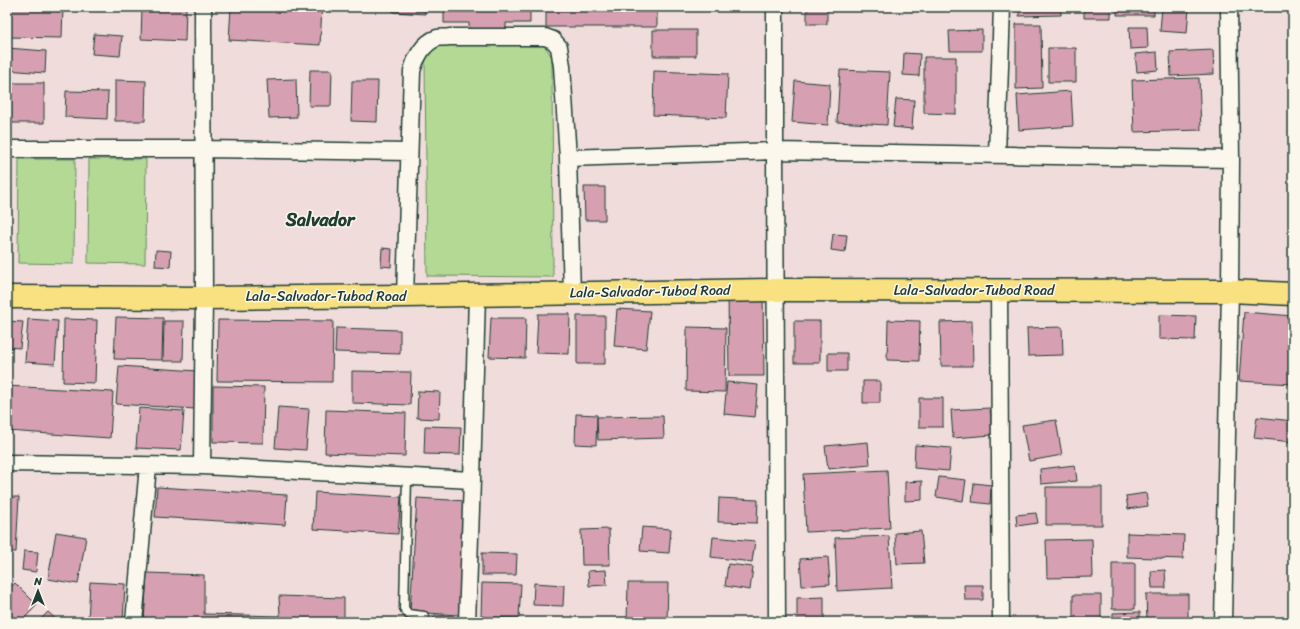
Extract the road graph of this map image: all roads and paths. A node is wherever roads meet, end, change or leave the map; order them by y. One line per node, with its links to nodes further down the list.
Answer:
1 (203, 7): 6 (street)
2 (776, 7): 7 (street)
3 (1002, 7): 9 (street)
4 (1230, 7): 11 (street)
5 (7, 149): 6 (street)
6 (203, 149): 8 (street); 20 (street)
7 (775, 151): 9 (street); 10 (street); 12 (street)
8 (409, 152): 10 (street); 18 (street)
9 (997, 155): 11 (street)
10 (568, 158): 15 (street)
11 (1231, 159): 14 (street)
12 (776, 290): 13 (main road, Lala-Salvador-Tubod Road); 15 (main road, Lala-Salvador-Tubod Road); 29 (street)
13 (998, 290): 14 (main road, Lala-Salvador-Tubod Road); 30 (street)
14 (1230, 291): 16 (main road, Lala-Salvador-Tubod Road); 31 (street)
15 (572, 293): 17 (main road, Lala-Salvador-Tubod Road)
16 (1293, 294)
17 (477, 295): 18 (main road, Lala-Salvador-Tubod Road); 25 (street)
18 (405, 296): 20 (main road, Lala-Salvador-Tubod Road)
19 (7, 297): 20 (main road, Lala-Salvador-Tubod Road)
20 (204, 298): 23 (street)
21 (7, 463): 22 (street)
22 (148, 466): 23 (street); 26 (street)
23 (202, 466): 24 (street)
24 (407, 477): 25 (street); 27 (lane)
25 (472, 480): 28 (street)
26 (134, 622)
27 (425, 622)
28 (467, 622)
29 (777, 622)
30 (1001, 622)
31 (1223, 622)

